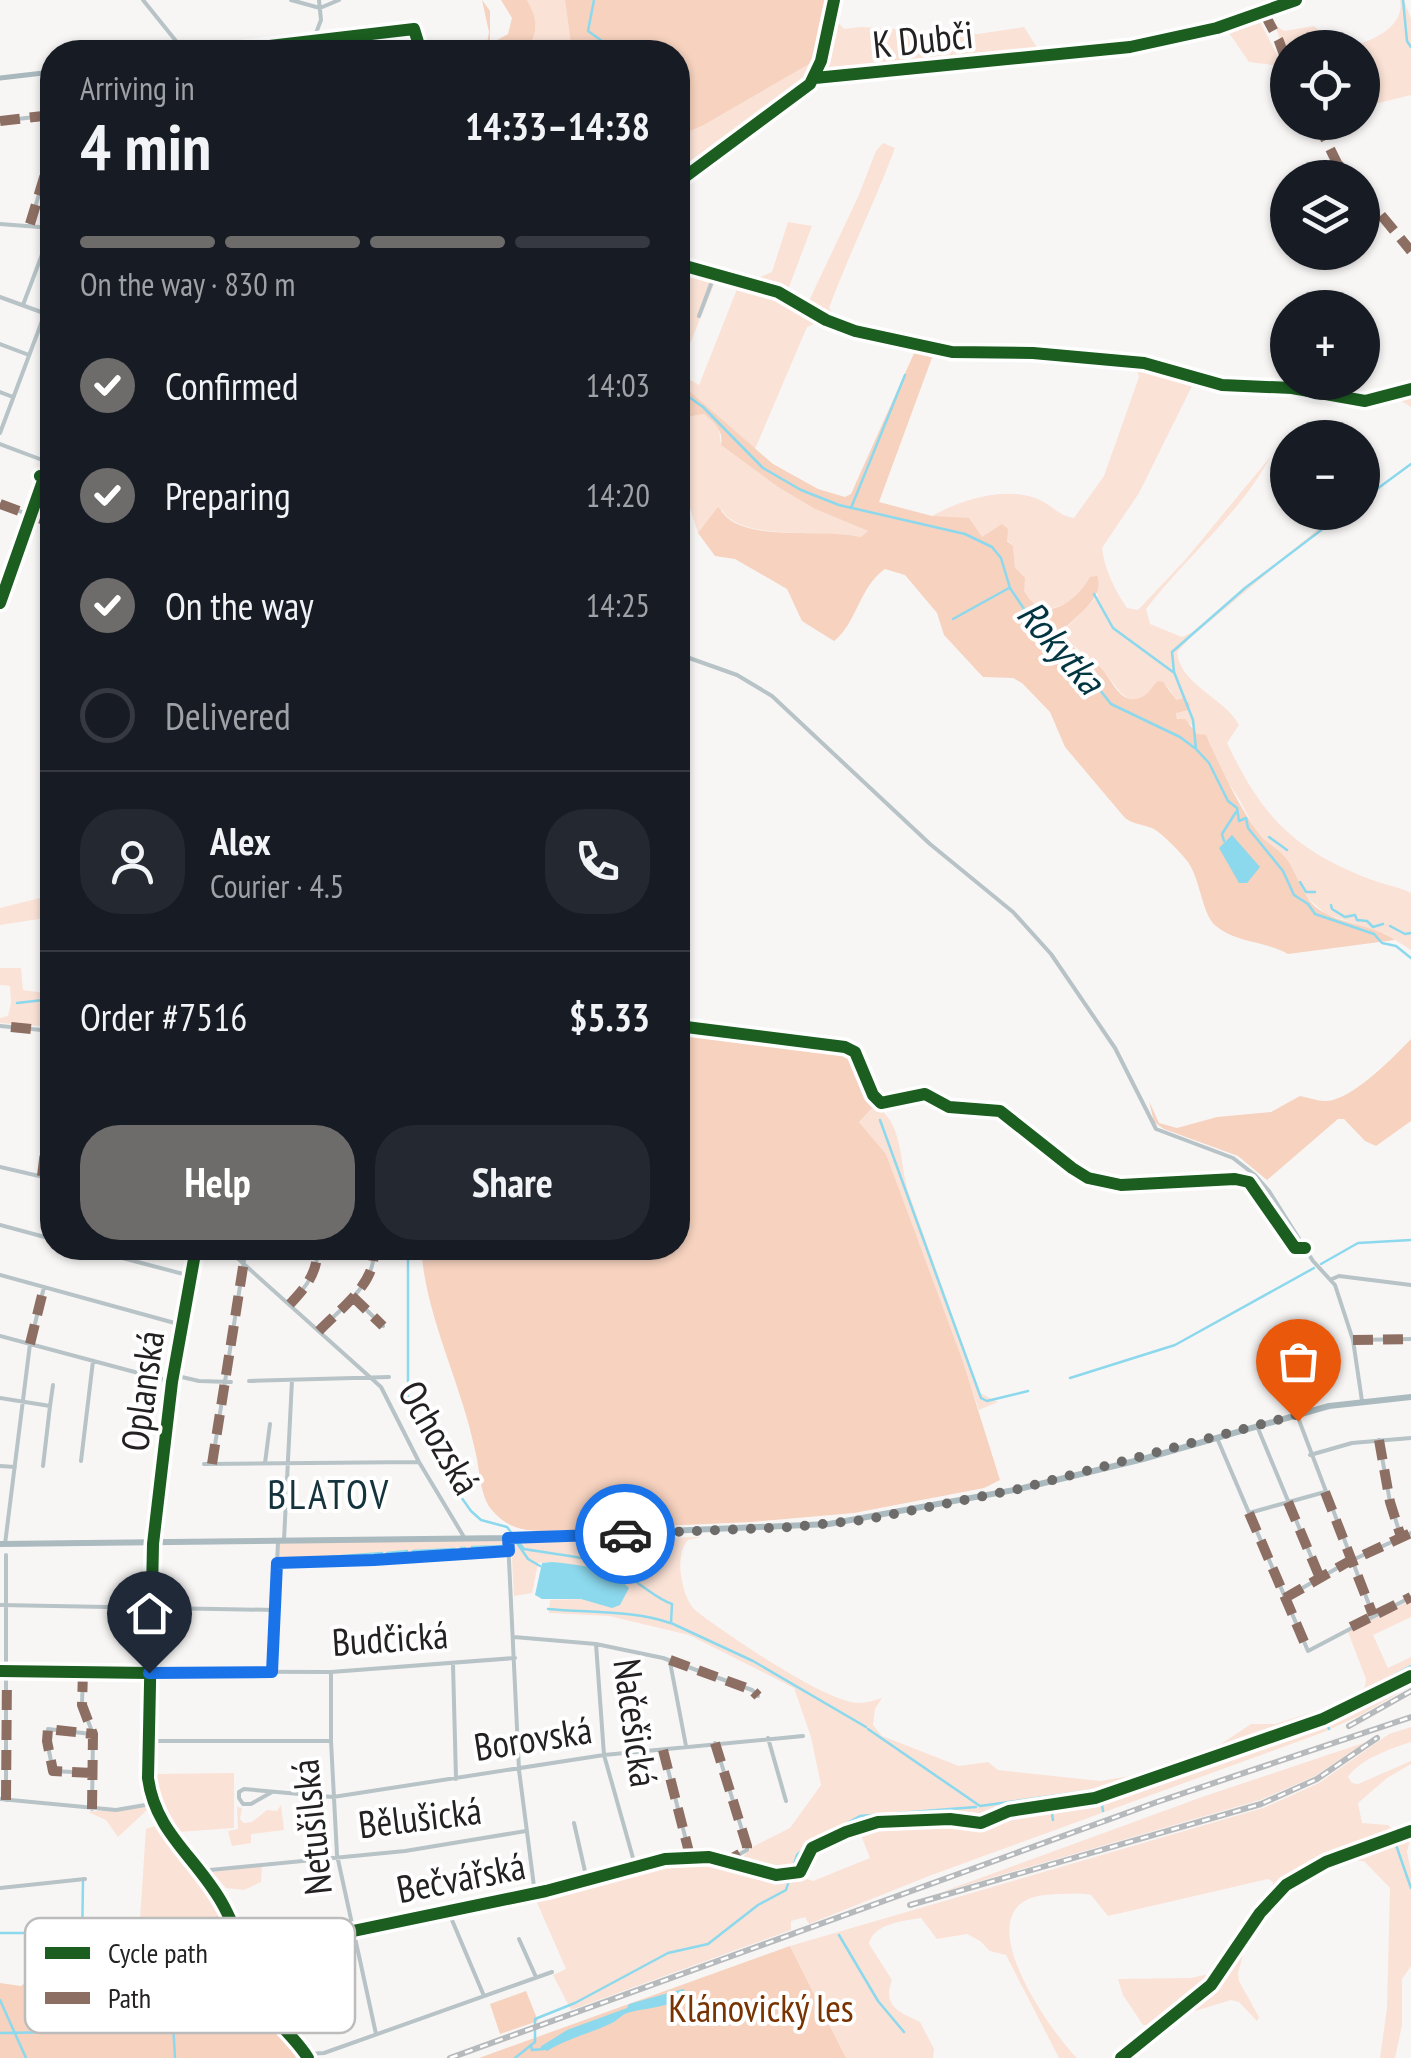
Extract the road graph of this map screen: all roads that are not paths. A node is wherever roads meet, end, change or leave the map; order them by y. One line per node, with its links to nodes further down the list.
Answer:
1 (143, 0): 8 (street)
2 (291, 0): 7 (street)
3 (319, 0): 7 (street)
4 (339, 0): 7 (street)
5 (834, 0): 14 (street)
6 (1296, 0): 14 (street, K Dubči)
7 (320, 8): 9 (street)
8 (178, 40)
9 (312, 40)
10 (320, 40): 11 (street)
11 (417, 40)
12 (40, 73): 13 (street)
13 (0, 78)
14 (815, 78): 17 (street)
15 (40, 116): 16 (street)
16 (0, 121)
17 (690, 173)
18 (40, 191): 20 (street)
19 (0, 224): 20 (street)
20 (30, 224): 21 (street)
21 (40, 226)
22 (40, 261): 25 (street)
23 (690, 268): 27 (street)
24 (0, 297): 25 (street)
25 (24, 305): 26 (street)
26 (40, 311)
27 (699, 316)
28 (40, 326): 30 (street)
29 (0, 344): 30 (street)
30 (29, 355): 32 (street)
31 (0, 392): 32 (street)
32 (14, 398): 33 (street)
33 (0, 433)
34 (0, 444): 35 (street)
35 (40, 459)
36 (40, 475): 38 (street)
37 (0, 504): 38 (street)
38 (26, 513): 39 (street); 40 (street)
39 (40, 518)
40 (0, 588)
41 (690, 658): 57 (street)
42 (0, 1026): 43 (street)
43 (40, 1030)
44 (0, 1166): 45 (street)
45 (40, 1176)
46 (0, 1226): 47 (street)
47 (40, 1236)
48 (130, 1260): 56 (street)
49 (194, 1260): 56 (street, Oplanská)
50 (240, 1260): 54 (street, Ochozská)
51 (244, 1260): 54 (street)
52 (317, 1260): 61 (street)
53 (374, 1260): 60 (street)
54 (244, 1263): 61 (street, Ochozská); 75 (street)
55 (0, 1275): 59 (street)
56 (191, 1276): 62 (street, Oplanská)
57 (1330, 1279): 58 (street); 67 (street)
58 (1411, 1284)
59 (44, 1287): 62 (street); 68 (street)
60 (352, 1296): 63 (street); 64 (street)
61 (290, 1304): 64 (street, Ochozská)
62 (182, 1324): 71 (street, Oplanská)
63 (384, 1326)
64 (319, 1330): 72 (street, Ochozská)
65 (0, 1336): 68 (street)
66 (1411, 1339): 67 (street)
67 (1353, 1340): 80 (street)
68 (30, 1344): 69 (street); 81 (street)
69 (93, 1360): 71 (street); 90 (street)
70 (389, 1377): 72 (street)
71 (173, 1378): 75 (street); 108 (street, Oplanská)
72 (372, 1378): 73 (street); 92 (street, Ochozská)
73 (292, 1380): 74 (street); 91 (street)
74 (249, 1381)
75 (224, 1382): 76 (street); 95 (street)
76 (231, 1382)
77 (53, 1385): 82 (street)
78 (1411, 1397): 80 (main road)
79 (0, 1398): 81 (street)
80 (1362, 1400): 83 (main road)
81 (23, 1402): 82 (street); 98 (street)
82 (50, 1406): 97 (street)
83 (1296, 1415): 85 (main road); 89 (street)
84 (270, 1424): 93 (street)
85 (1257, 1426): 86 (main road); 100 (street)
86 (1217, 1438): 101 (street); 104 (main road)
87 (1411, 1438): 88 (street)
88 (1379, 1440): 89 (street); 103 (street)
89 (1310, 1455): 99 (street)
90 (81, 1461)
91 (288, 1462): 92 (street); 93 (street); 106 (street)
92 (419, 1462): 105 (street, Ochozská)
93 (265, 1463): 95 (street)
94 (204, 1464): 95 (street)
95 (212, 1464)
96 (0, 1466): 98 (street)
97 (43, 1466)
98 (15, 1467): 107 (street)
99 (1325, 1492): 100 (street); 111 (street)
100 (1288, 1502): 101 (street); 113 (street)
101 (1249, 1513): 115 (street)
102 (1411, 1533): 103 (street)
103 (1401, 1537): 111 (street)
104 (508, 1538): 105 (main road); 109 (street)
105 (466, 1539): 106 (main road)
106 (281, 1542): 108 (main road); 112 (street)
107 (3, 1544): 108 (main road)
108 (153, 1544): 117 (street, Oplanská)
109 (509, 1551): 112 (street); 120 (street)
110 (6, 1555): 116 (street)
111 (1351, 1560): 113 (street); 119 (street)
112 (277, 1563): 118 (street)
113 (1320, 1578): 115 (street)
114 (1411, 1596): 119 (street)
115 (1285, 1598): 119 (street)
116 (4, 1605): 117 (street); 126 (street)
117 (152, 1608): 118 (street); 130 (street, Oplanská)
118 (275, 1610): 128 (street)
119 (1372, 1615)
120 (514, 1637): 121 (street); 122 (street)
121 (596, 1644): 123 (street); 140 (street, Načešická)
122 (515, 1658): 124 (street, Budčická); 141 (street)
123 (670, 1660): 131 (street); 138 (street)
124 (453, 1663): 129 (street, Budčická); 143 (street)
125 (0, 1670): 126 (street, Budčická)
126 (8, 1671): 127 (street, Budčická); 146 (street)
127 (82, 1672): 130 (street, Budčická); 132 (street)
128 (272, 1672): 129 (street, Budčická); 130 (street, Budčická)
129 (331, 1672): 135 (street, Netušilská)
130 (149, 1673): 136 (street, Oplanská)
131 (758, 1696)
132 (93, 1734): 142 (street); 142 (street)
133 (803, 1736): 134 (street, Borovská)
134 (768, 1738): 137 (street, Borovská); 147 (street)
135 (331, 1741): 136 (street); 145 (street, Netušilská)
136 (148, 1742): 148 (street, Oplanská)
137 (715, 1743): 138 (street, Borovská); 153 (street)
138 (686, 1746): 139 (street, Borovská)
139 (663, 1750): 140 (street, Borovská); 154 (street, Bečvářská)
140 (604, 1754): 141 (street, Borovská); 154 (street, Načešická)
141 (519, 1770): 143 (street, Borovská); 151 (street)
142 (92, 1773): 149 (street)
143 (456, 1779): 145 (street, Borovská)
144 (272, 1792): 144 (street, Borovská); 145 (street, Borovská)
145 (333, 1796): 152 (street, Netušilská)
146 (3, 1800): 149 (street)
147 (786, 1801)
148 (151, 1804): 149 (street); 155 (street)
149 (92, 1808)
150 (574, 1823): 157 (street)
151 (526, 1831): 152 (street, Bělušická); 159 (street)
152 (338, 1856): 155 (street, Bělušická); 162 (street, Netušilská)
153 (727, 1860)
154 (635, 1866): 157 (street, Bečvářská)
155 (200, 1871): 161 (street)
156 (85, 1879): 158 (street)
157 (587, 1880): 159 (street, Bečvářská)
158 (0, 1888)
159 (535, 1894): 160 (street, Bečvářská)
160 (448, 1911): 163 (street, Bečvářská); 168 (street)
161 (228, 1918)
162 (351, 1918)
163 (355, 1930)
164 (355, 1939): 170 (street, Netušilská)
165 (519, 1939): 167 (street)
166 (552, 1972): 167 (street)
167 (536, 1978): 168 (street)
168 (484, 1996): 170 (street)
169 (288, 2033): 171 (street)
170 (376, 2034): 171 (street)
171 (308, 2056)

